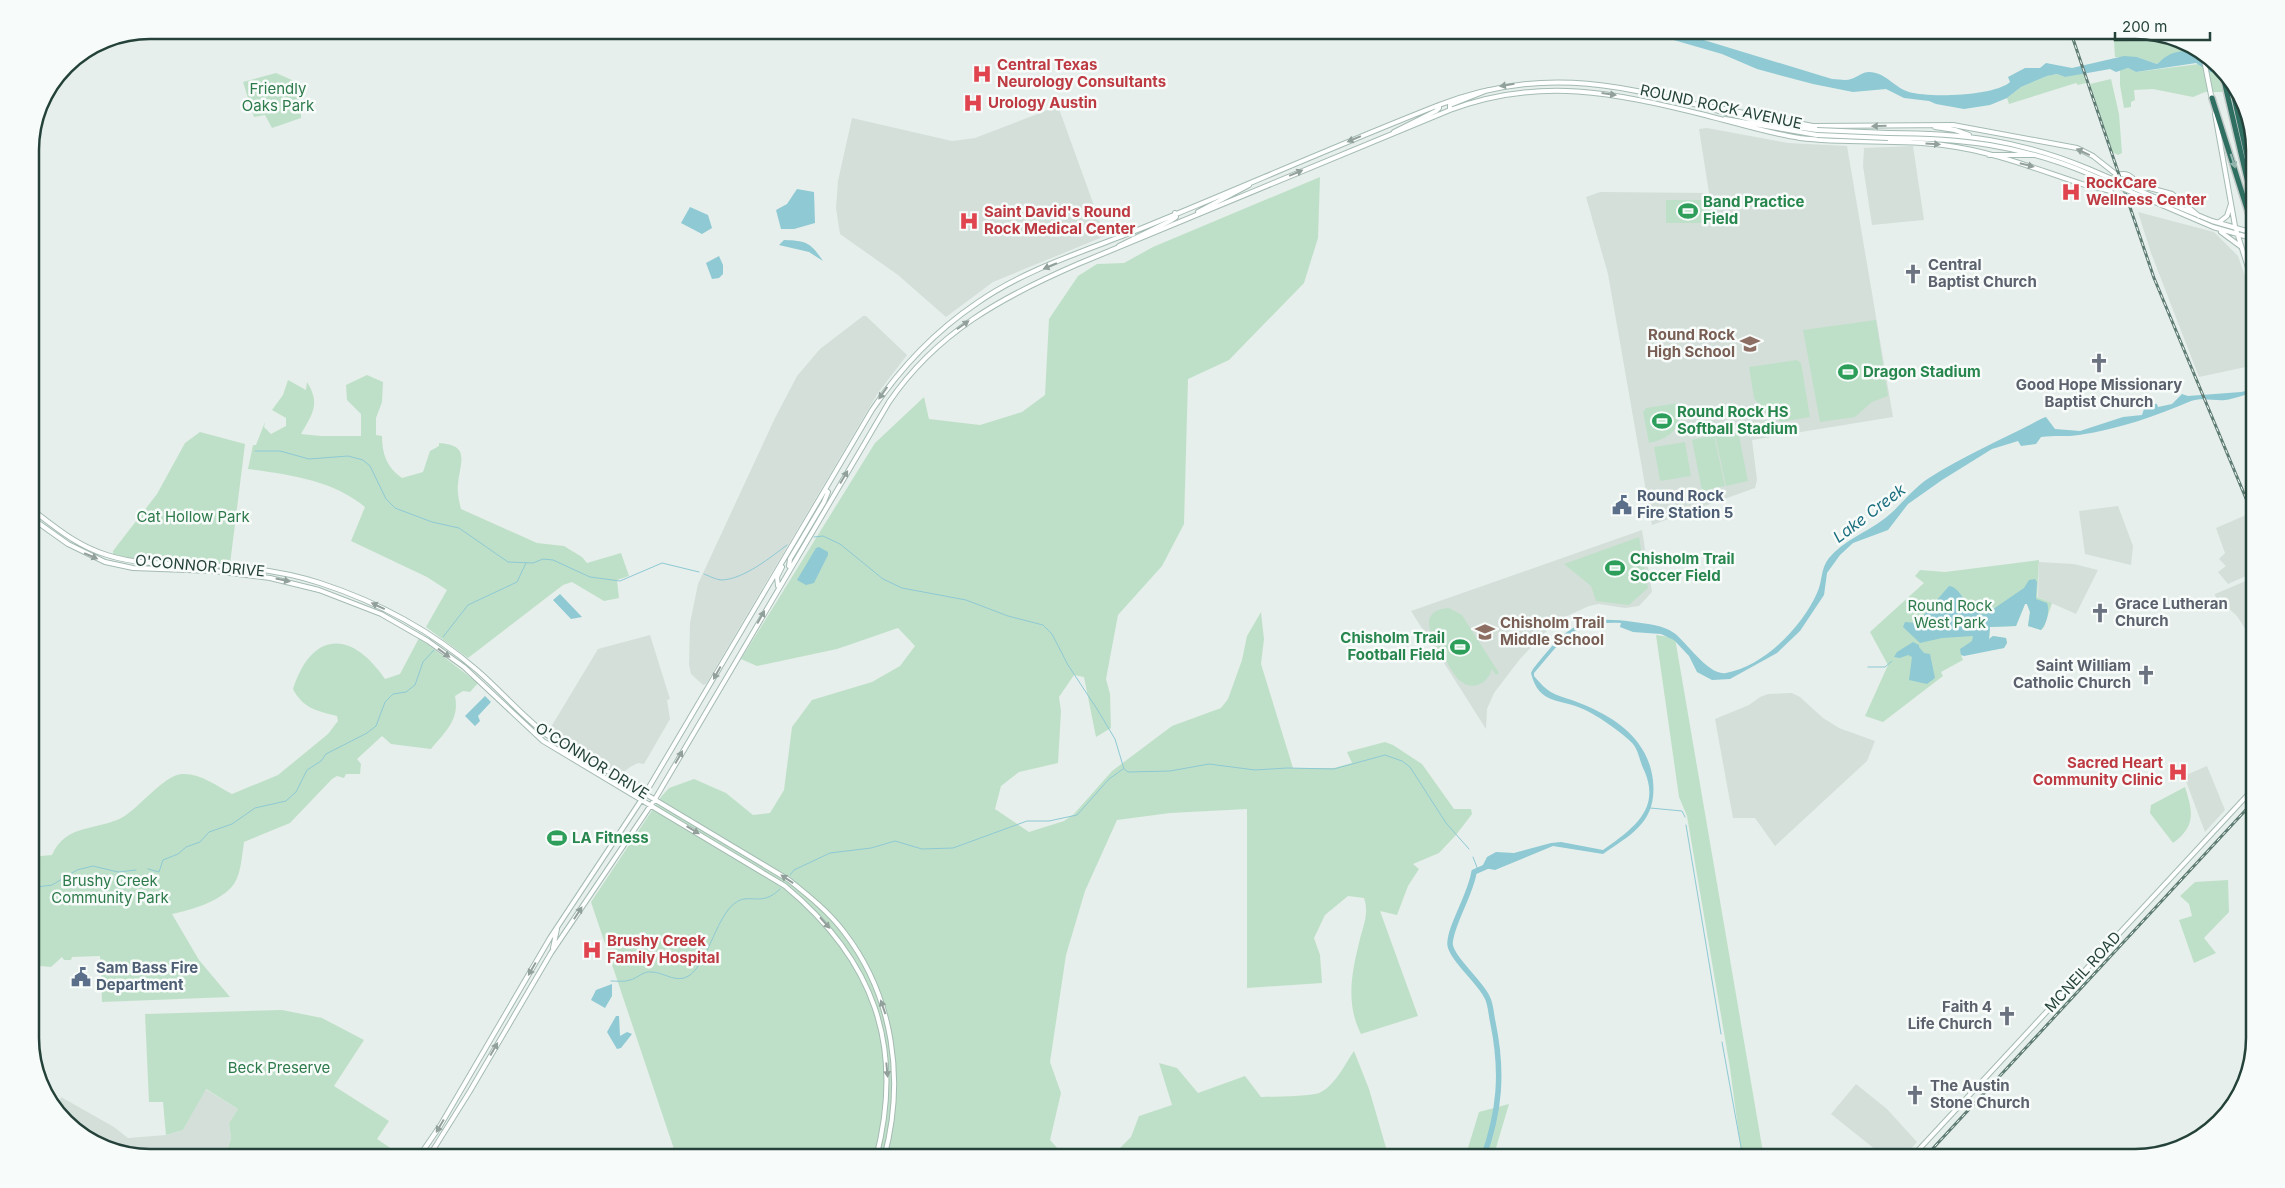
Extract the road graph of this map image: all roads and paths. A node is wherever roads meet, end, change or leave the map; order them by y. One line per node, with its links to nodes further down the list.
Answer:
1 (2205, 63): 5 (main road)
2 (2227, 86): 6 (highway)
3 (1489, 89): 7 (main road); 8 (main road, ROUND ROCK AVENUE, one-way to 3); 9 (main road)
4 (2231, 93): 6 (highway)
5 (2212, 98): 36 (main road); 37 (highway, one-way to 37)
6 (2231, 100): 24 (highway); 29 (highway)
7 (1439, 105): 14 (main road); 20 (main road, one-way to 20)
8 (1706, 107): 12 (main road, ROUND ROCK AVENUE); 15 (main road)
9 (1450, 110): 10 (main road, ROUND ROCK AVENUE, one-way to 10); 14 (main road)
10 (1708, 116): 15 (main road); 18 (main road, ROUND ROCK AVENUE)
11 (1923, 124): 13 (main road, ROUND ROCK AVENUE, one-way to 13); 17 (main road); 27 (main road, ROUND ROCK AVENUE, one-way to 11)
12 (1830, 126): 13 (main road, ROUND ROCK AVENUE); 18 (main road)
13 (1863, 126): 19 (main road)
14 (1392, 133): 25 (main road)
15 (1817, 133): 16 (main road, bridge)
16 (1888, 135): 17 (main road); 22 (main road)
17 (1970, 136): 28 (main road)
18 (1830, 141): 19 (main road, ROUND ROCK AVENUE)
19 (1860, 143): 21 (main road, ROUND ROCK AVENUE, one-way to 21)
20 (1322, 153): 23 (main road); 25 (main road)
21 (1987, 155): 22 (main road); 33 (main road, ROUND ROCK AVENUE, one-way to 33)
22 (2036, 155): 28 (main road)
23 (1314, 156): 26 (main road); 31 (main road)
24 (2246, 157)
25 (1325, 161): 26 (main road)
26 (1318, 164): 39 (main road, one-way to 26)
27 (2106, 167): 30 (main road, ROUND ROCK AVENUE); 33 (main road)
28 (2088, 171): 35 (main road, bridge)
29 (2246, 171)
30 (2117, 176): 32 (main road); 34 (main road)
31 (1253, 182): 38 (main road); 39 (main road)
32 (2135, 184): 34 (main road); 40 (main road)
33 (2098, 188): 34 (main road, ROUND ROCK AVENUE)
34 (2110, 191)
35 (2165, 204): 40 (main road); 42 (main road)
36 (2231, 204): 41 (main road); 43 (main road)
37 (2246, 206)
38 (1176, 213): 47 (main road); 49 (main road)
39 (1198, 213): 47 (main road)
40 (2199, 216): 41 (main road)
41 (2218, 223): 43 (main road)
42 (2213, 227): 45 (main road); 48 (main road)
43 (2236, 229): 44 (main road, bridge); 45 (main road)
44 (2246, 231)
45 (2238, 235): 46 (main road); 48 (main road)
46 (2246, 237)
47 (1118, 248): 51 (main road)
48 (2241, 248): 50 (main road)
49 (1074, 256): 51 (main road); 52 (main road, one-way to 52)
50 (2246, 263)
51 (1078, 264): 56 (main road, one-way to 51)
52 (825, 490): 55 (main road); 56 (main road)
53 (39, 515): 59 (main road, O'CONNOR DRIVE, one-way to 53)
54 (39, 523): 58 (main road, O'CONNOR DRIVE, one-way to 58)
55 (804, 526): 57 (main road); 62 (main road, one-way to 62)
56 (789, 568): 57 (main road)
57 (778, 586): 65 (main road, one-way to 57)
58 (546, 742): 59 (main road); 60 (main road, O'CONNOR DRIVE)
59 (587, 759): 61 (main road, O'CONNOR DRIVE)
60 (583, 765): 61 (main road); 64 (main road, O'CONNOR DRIVE)
61 (608, 771): 62 (main road, O'CONNOR DRIVE)
62 (645, 794): 64 (main road); 65 (main road, O'CONNOR DRIVE)
63 (2246, 796): 75 (main road, MCNEIL ROAD)
64 (642, 799): 66 (main road, O'CONNOR DRIVE); 67 (main road)
65 (655, 800): 66 (main road); 74 (main road, O'CONNOR DRIVE, one-way to 65)
66 (651, 805): 69 (main road, one-way to 66); 73 (main road, O'CONNOR DRIVE, one-way to 73)
67 (566, 916): 68 (main road); 69 (main road)
68 (557, 929): 70 (main road); 71 (main road, one-way to 71)
69 (567, 931): 70 (main road)
70 (551, 953): 72 (main road, one-way to 70)
71 (424, 1149)
72 (434, 1149)
73 (878, 1149)
74 (886, 1149)
75 (1919, 1149)

